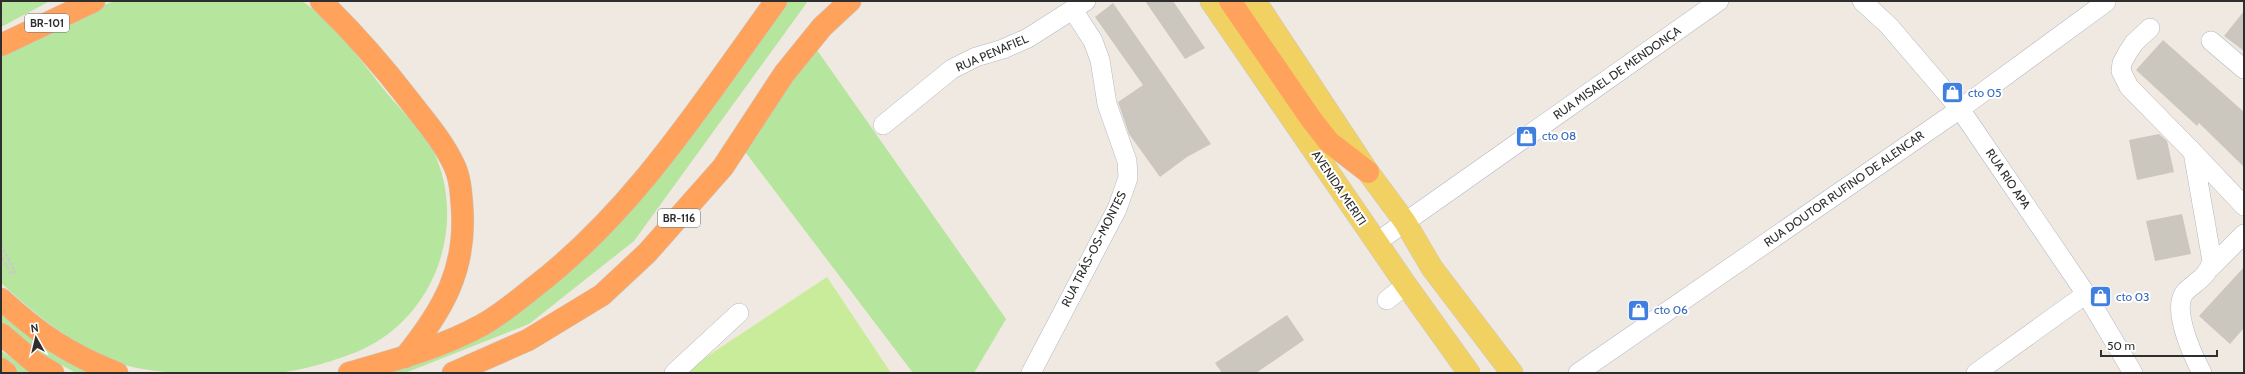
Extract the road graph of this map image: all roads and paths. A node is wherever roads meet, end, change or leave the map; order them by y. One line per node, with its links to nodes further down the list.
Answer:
1 (94, 1): 14 (highway, BR-101)
2 (321, 1): 33 (highway)
3 (776, 1): 33 (highway)
4 (850, 1): 39 (highway, BR-116)
5 (1211, 1): 23 (main road, AVENIDA MERITI)
6 (1230, 1): 19 (highway)
7 (1255, 1): 19 (main road)
8 (1719, 1): 21 (street, RUA MISAEL DE MENDONÇA)
9 (1862, 1): 16 (street, RUA RIO APA)
10 (2106, 2): 16 (street, RUA DOUTOR RUFINO DE ALENCAR)
11 (1079, 5): 17 (street, RUA PENAFIEL); 41 (street, RUA TRÁS-OS-MONTES)
12 (2150, 28): 18 (street)
13 (2211, 42): 15 (street)
14 (1, 45)
15 (2244, 69)
16 (1960, 109): 28 (street, RUA RIO APA); 44 (street, RUA DOUTOR RUFINO DE ALENCAR)
17 (883, 125)
18 (2193, 152): 20 (street); 26 (street)
19 (1368, 172): 21 (main road)
20 (2244, 206)
21 (1405, 222): 23 (street, RUA MISAEL DE MENDONÇA); 43 (main road)
22 (2244, 234): 26 (street)
23 (1376, 242): 27 (main road, AVENIDA MERITI)
24 (1, 245): 25 (path)
25 (1, 255)
26 (2210, 268): 47 (street)
27 (1406, 285): 30 (street); 42 (main road, AVENIDA MERITI)
28 (2086, 294): 45 (street); 46 (street, RUA RIO APA)
29 (1, 299): 37 (highway)
30 (1387, 300)
31 (739, 312): 40 (street)
32 (1, 334): 36 (highway)
33 (405, 356): 38 (highway)
34 (1, 370): 35 (highway)
35 (6, 373)
36 (53, 373)
37 (116, 373)
38 (348, 373)
39 (453, 373)
40 (674, 373)
41 (1031, 373)
42 (1469, 373)
43 (1512, 373)
44 (1578, 373)
45 (1976, 373)
46 (2133, 373)
47 (2202, 373)

